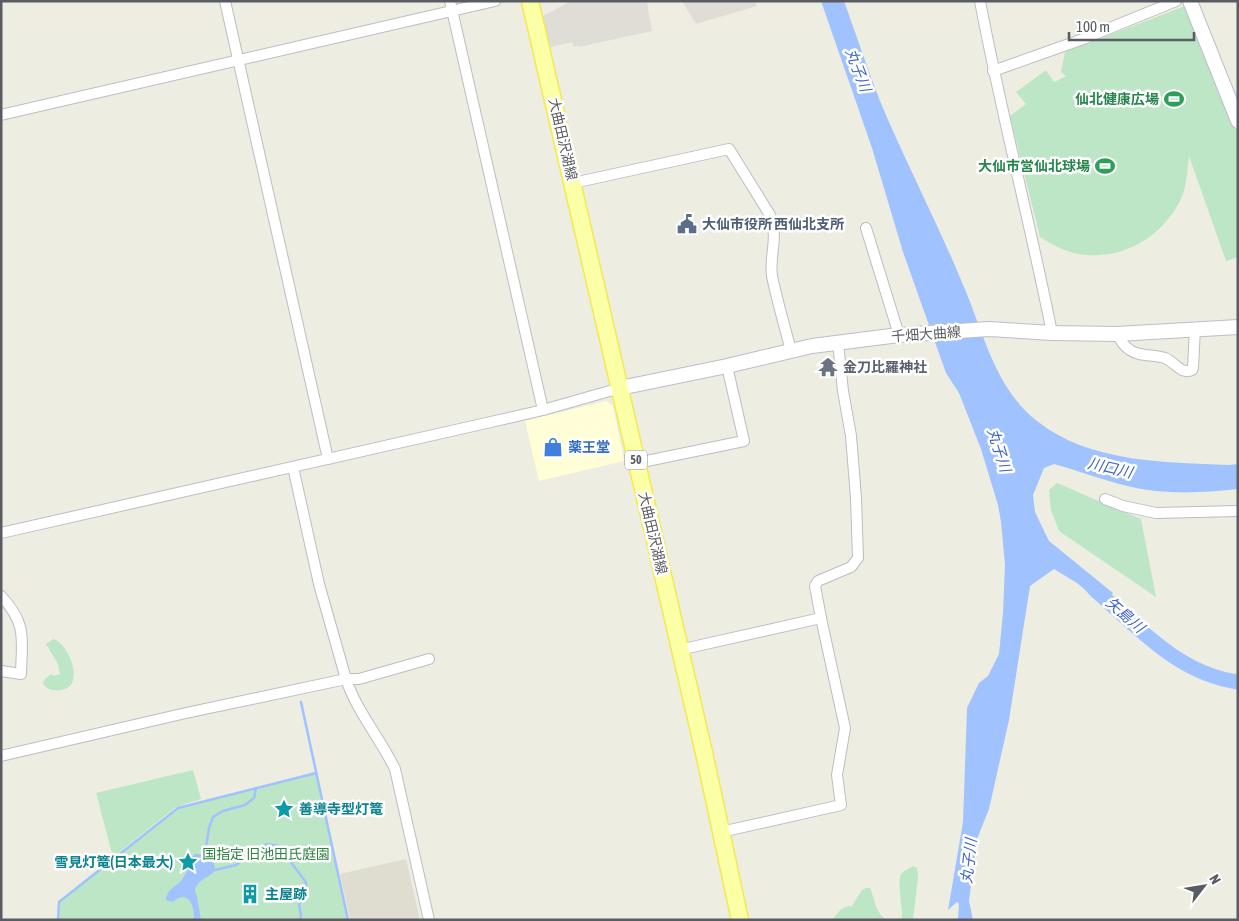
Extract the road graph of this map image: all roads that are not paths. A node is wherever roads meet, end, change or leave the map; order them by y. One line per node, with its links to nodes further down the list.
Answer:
1 (224, 1): 8 (street)
2 (495, 1): 7 (street)
3 (530, 1): 12 (main road, 大曲田沢湖線 / 50)
4 (980, 1): 9 (street)
5 (1176, 1): 9 (street)
6 (1190, 1): 11 (main road)
7 (452, 6): 8 (street); 23 (street)
8 (239, 61): 10 (street); 24 (street)
9 (993, 71): 16 (street)
10 (1, 115)
11 (1237, 115)
12 (573, 183): 20 (street); 22 (main road, 大曲田沢湖線 / 50)
13 (866, 228): 18 (street)
14 (1238, 327): 15 (main road, 千畑大曲線)
15 (1195, 328): 17 (main road, 千畑大曲線); 17 (street)
16 (1052, 333): 17 (main road, 千畑大曲線); 18 (main road, 千畑大曲線)
17 (1117, 334)
18 (899, 335): 19 (main road, 千畑大曲線)
19 (838, 343): 20 (main road, 千畑大曲線); 31 (street)
20 (792, 351): 21 (main road, 千畑大曲線)
21 (727, 366): 22 (main road, 千畑大曲線); 25 (street)
22 (620, 388): 23 (street); 25 (main road, 大曲田沢湖線 / 50)
23 (543, 410): 24 (street)
24 (328, 459): 26 (street)
25 (637, 463): 32 (main road, 大曲田沢湖線 / 50)
26 (293, 467): 29 (street); 35 (street)
27 (1105, 499): 28 (street)
28 (1238, 511)
29 (1, 533)
30 (1, 596): 34 (street)
31 (821, 618): 32 (street); 37 (street)
32 (679, 650): 37 (main road, 大曲田沢湖線 / 50)
33 (429, 659): 35 (street)
34 (1, 671)
35 (346, 679): 36 (street); 38 (street)
36 (1, 756)
37 (721, 832): 39 (main road, 大曲田沢湖線 / 50)
38 (429, 920)
39 (740, 920)

